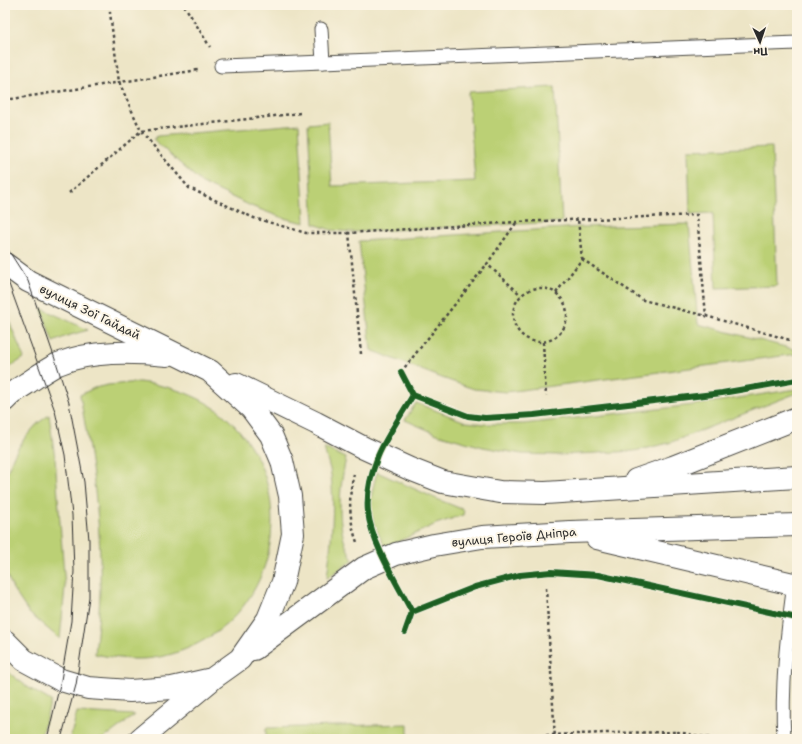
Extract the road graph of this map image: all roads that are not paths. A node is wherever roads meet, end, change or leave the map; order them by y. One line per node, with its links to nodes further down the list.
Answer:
1 (321, 29): 3 (lane)
2 (797, 43): 3 (lane)
3 (322, 62): 4 (lane)
4 (221, 66)
5 (5, 264): 6 (main road, вулиця Зої Гайдай)
6 (178, 356): 7 (main road, вулиця Зої Гайдай); 8 (main road)
7 (210, 371): 11 (main road); 16 (main road)
8 (5, 400)
9 (797, 418): 11 (main road)
10 (797, 477): 11 (main road)
11 (607, 489)
12 (797, 525): 13 (main road, вулиця Героїв Дніпра)
13 (570, 532): 14 (main road); 16 (main road, вулиця Героїв Дніпра)
14 (796, 584): 19 (lane)
15 (5, 641): 17 (main road)
16 (240, 659): 17 (main road, вулиця Героїв Дніпра)
17 (212, 679): 18 (main road)
18 (140, 739)
19 (784, 739)

